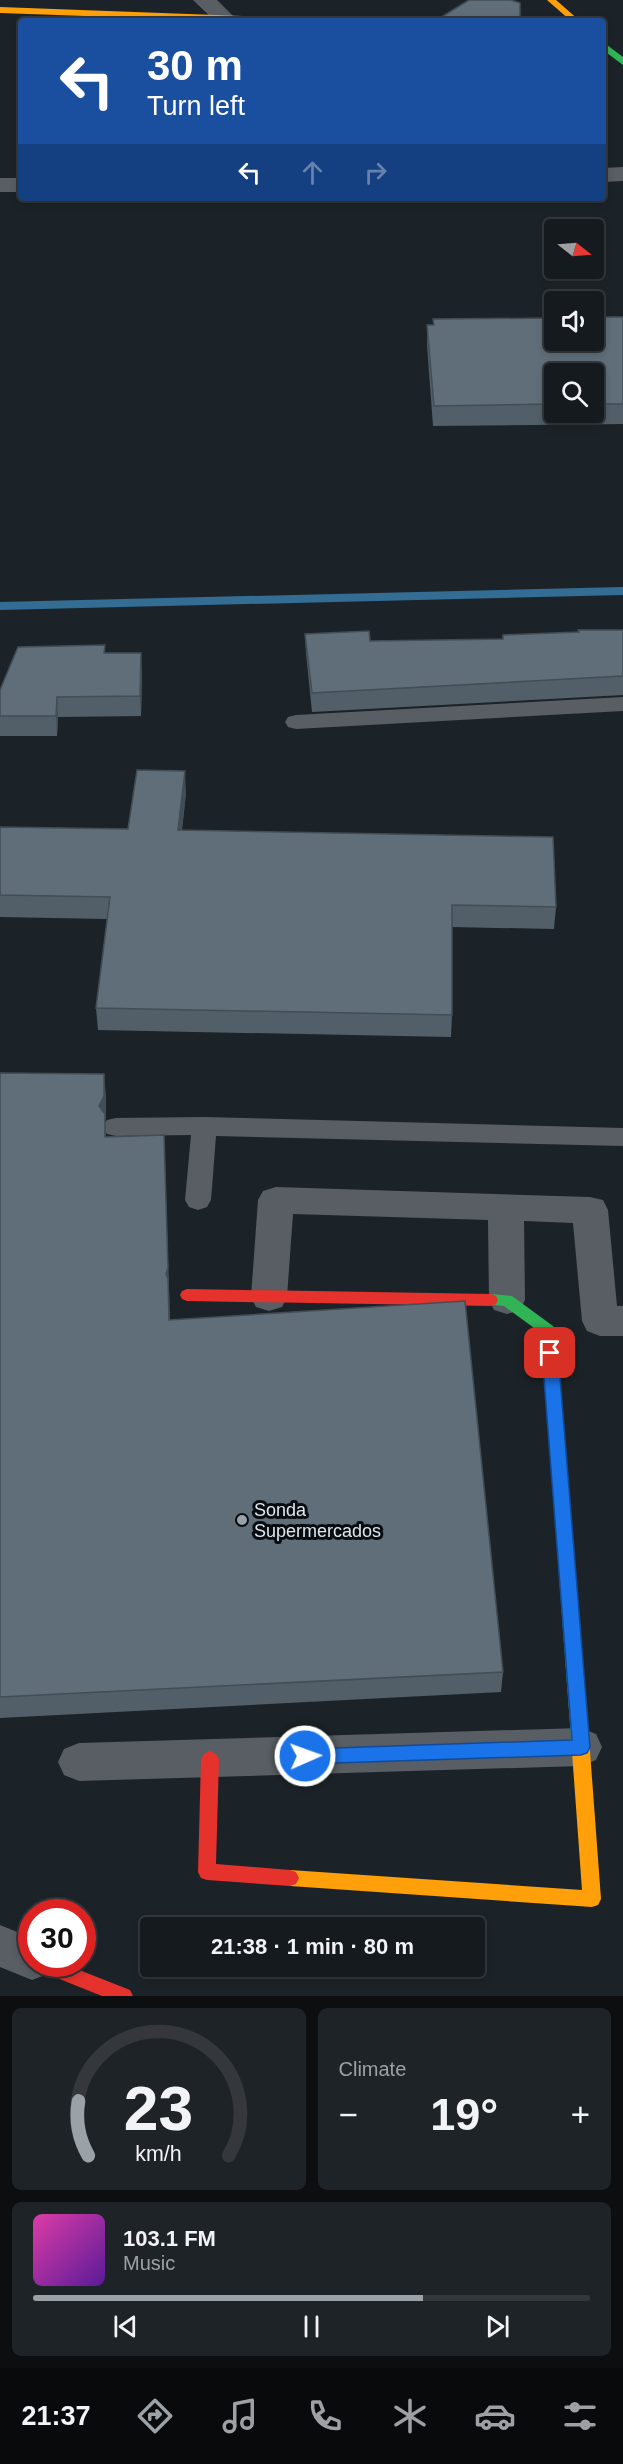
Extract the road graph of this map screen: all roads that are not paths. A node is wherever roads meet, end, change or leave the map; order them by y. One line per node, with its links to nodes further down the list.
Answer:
1 (204, 0): 4 (street)
2 (551, 0): 6 (street)
3 (0, 10): 4 (street)
4 (223, 17): 5 (street)
5 (242, 18)
6 (572, 18)
7 (606, 48): 8 (street)
8 (623, 62)
9 (623, 174): 10 (street)
10 (606, 175)
11 (0, 185): 12 (street)
12 (18, 185)
13 (623, 704): 14 (lane)
14 (296, 722)
15 (204, 1126): 16 (lane); 17 (lane); 18 (lane)
16 (116, 1127)
17 (623, 1137)
18 (198, 1200)
19 (506, 1208): 21 (street); 22 (street); 23 (street)
20 (187, 1295): 21 (street)
21 (269, 1297): 22 (street)
22 (507, 1300): 24 (street)
23 (623, 1321)
24 (581, 1747): 25 (street); 25 (street)
25 (210, 1759): 26 (street)
26 (79, 1762)
27 (0, 1946): 28 (street)
28 (18, 1953)
29 (75, 1977): 30 (street)
30 (120, 1995)

